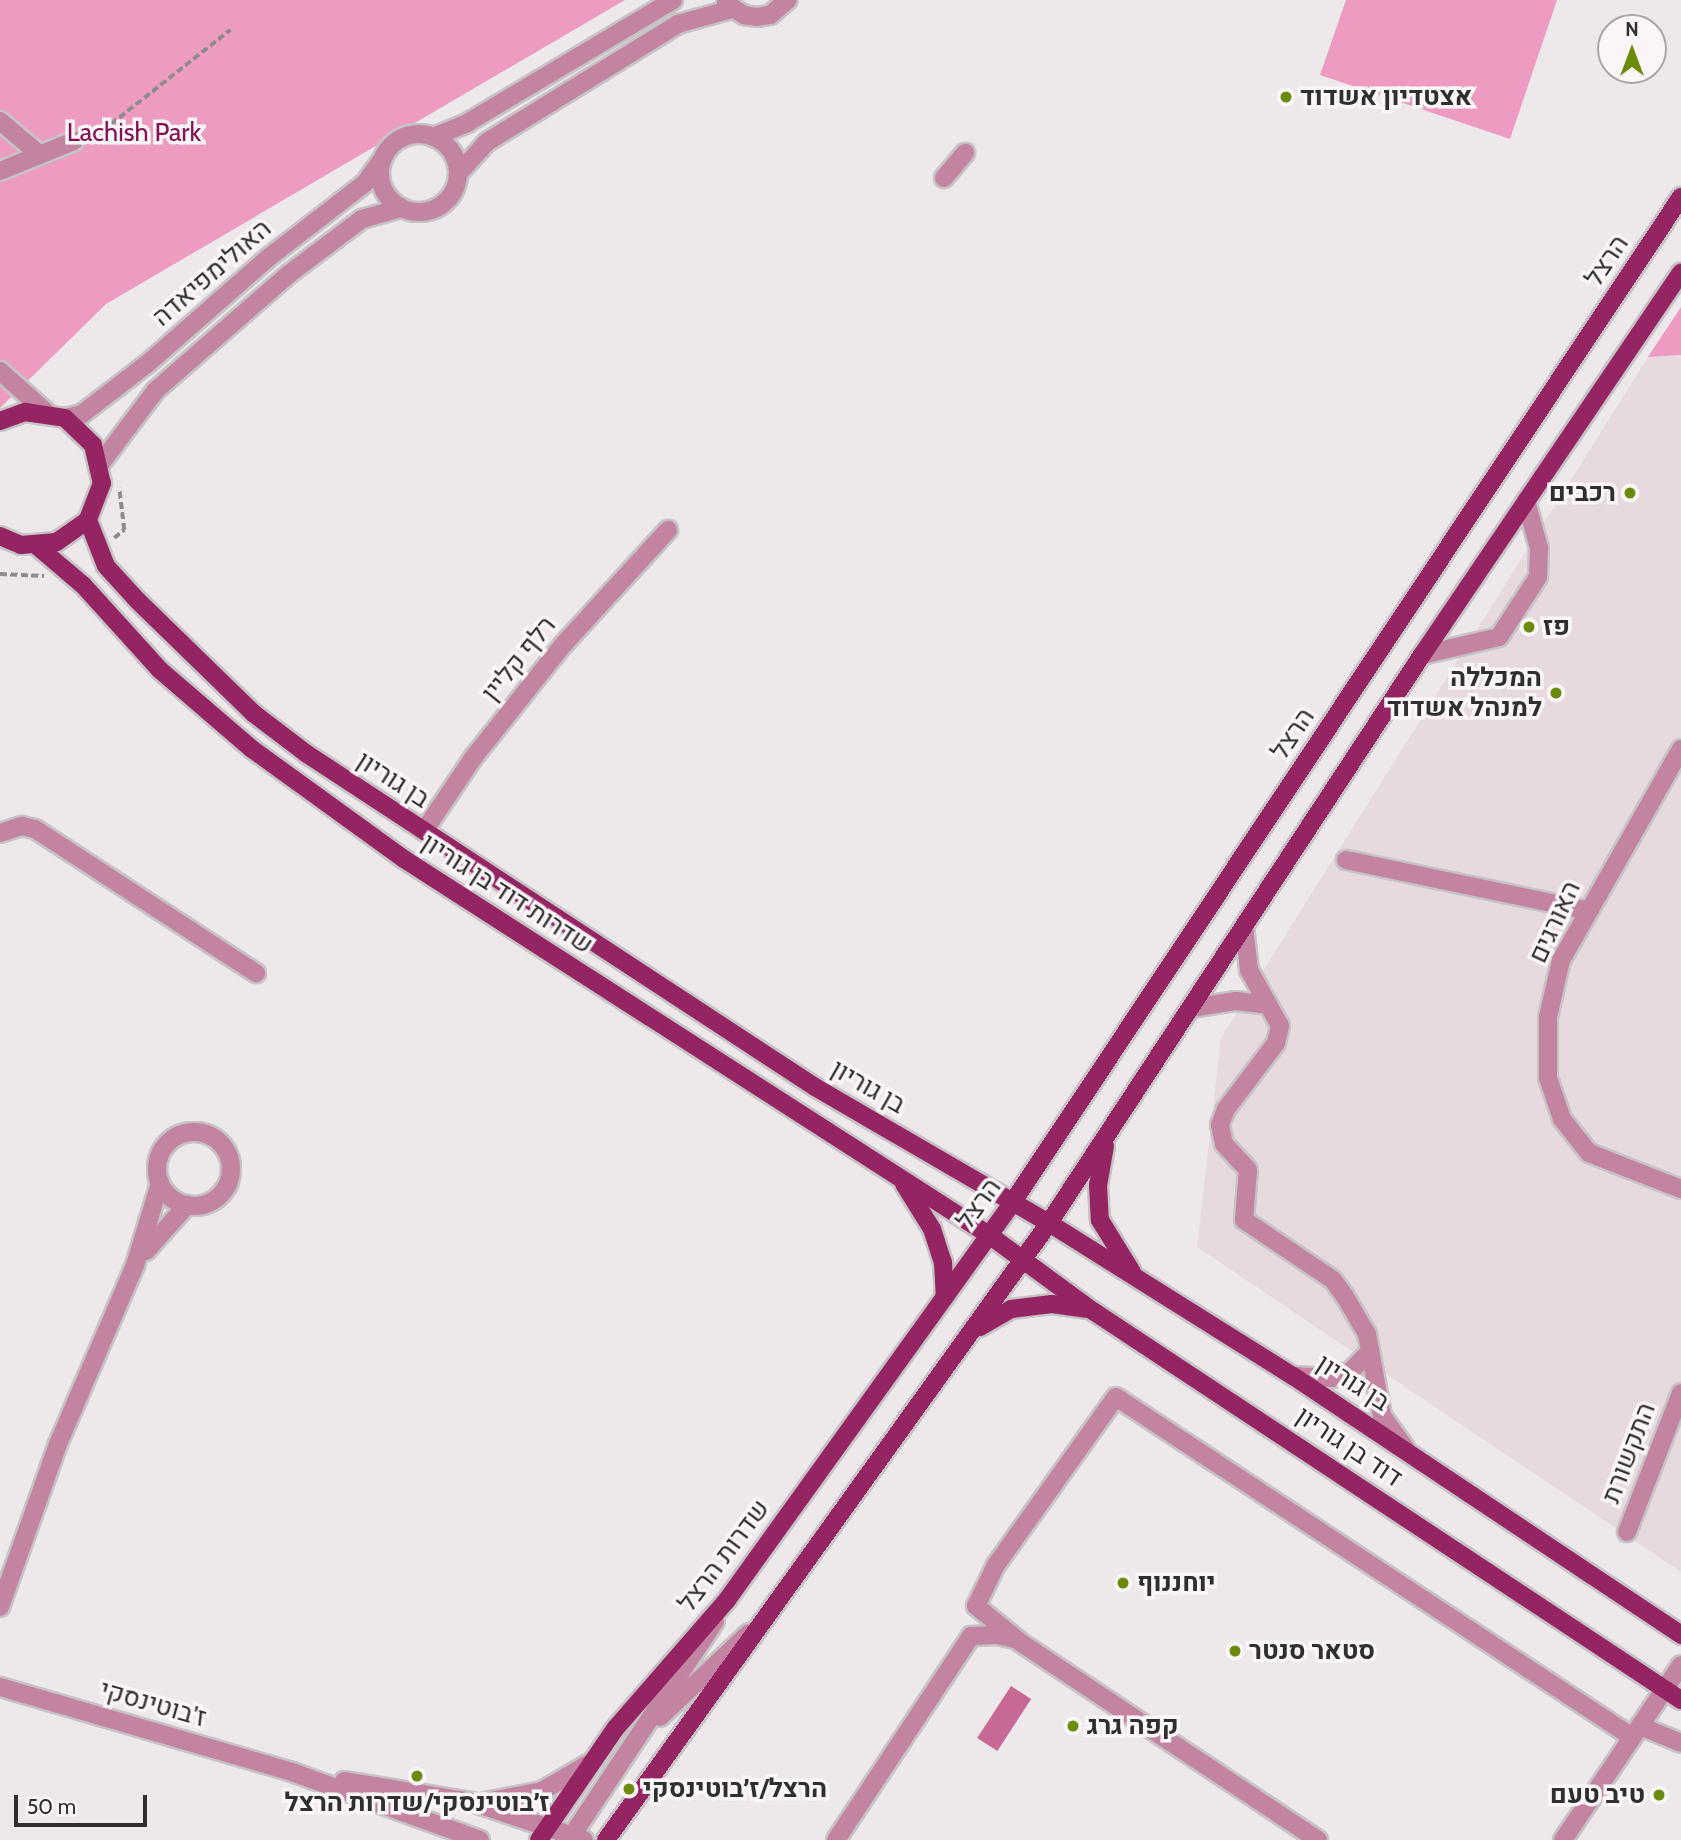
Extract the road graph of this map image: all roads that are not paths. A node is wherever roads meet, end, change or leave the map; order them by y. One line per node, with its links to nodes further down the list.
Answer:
1 (673, 0): 5 (street)
2 (788, 0): 3 (street)
3 (728, 5): 11 (street)
4 (0, 121): 8 (street)
5 (433, 137): 9 (street); 11 (street)
6 (74, 141): 8 (street)
7 (965, 153): 12 (street)
8 (40, 155): 10 (street)
9 (384, 157): 14 (street); 18 (street, האולימפיאדה)
10 (0, 171)
11 (458, 174): 14 (street)
12 (944, 178)
13 (1681, 197): 40 (main road, הרצל)
14 (401, 208): 20 (street, האולימפיאדה)
15 (1681, 272): 21 (main road)
16 (0, 370): 17 (street)
17 (46, 412): 18 (main road); 19 (main road)
18 (65, 418): 20 (main road)
19 (0, 421)
20 (101, 463): 22 (main road)
21 (1526, 500): 26 (main road); 26 (street)
22 (88, 520): 25 (main road); 28 (main road, בן גוריון)
23 (668, 530): 28 (street, רלף קליין)
24 (2, 540): 25 (main road)
25 (37, 546): 37 (main road, שדרות דוד בן גוריון)
26 (1422, 655): 32 (main road)
27 (1681, 749): 31 (street, האורגים)
28 (424, 831): 40 (main road, בן גוריון)
29 (1, 834): 33 (street)
30 (1346, 860): 31 (street)
31 (1586, 910): 39 (street, האורגים)
32 (1244, 926): 34 (street); 35 (main road)
33 (256, 973)
34 (1268, 1005): 35 (street); 50 (street)
35 (1191, 1008): 36 (main road)
36 (1106, 1139): 42 (main road); 46 (main road)
37 (901, 1179): 43 (main road, שדרות דוד בן גוריון); 47 (main road)
38 (160, 1183): 41 (street); 41 (street); 45 (street)
39 (1681, 1189)
40 (1013, 1202): 42 (main road, בן גוריון); 43 (main road, הרצל)
41 (187, 1205): 45 (street)
42 (1049, 1223): 44 (main road); 46 (main road, בן גוריון)
43 (989, 1235): 44 (main road, דוד בן גוריון); 47 (main road, הרצל)
44 (1023, 1259): 48 (main road, דוד בן גוריון); 49 (main road)
45 (135, 1265): 56 (street)
46 (1138, 1281): 51 (main road, בן גוריון)
47 (945, 1297): 55 (main road, שדרות הרצל)
48 (1093, 1311): 49 (main road); 64 (main road, דוד בן גוריון)
49 (974, 1330): 57 (main road)
50 (1370, 1350): 51 (street); 53 (street)
51 (1293, 1376): 53 (main road, בן גוריון)
52 (1681, 1393): 54 (street, התקשורת)
53 (1405, 1448): 58 (main road, בן גוריון)
54 (1627, 1532)
55 (727, 1600): 67 (street); 69 (main road, שדרות הרצל)
56 (0, 1607)
57 (761, 1621): 67 (street); 75 (main road)
58 (1660, 1621): 59 (street); 60 (main road, בן גוריון)
59 (1681, 1622)
60 (1681, 1635)
61 (1020, 1642): 66 (street); 76 (street); 77 (street)
62 (1681, 1665): 64 (street)
63 (0, 1687): 70 (street, ז'בוטינסקי)
64 (1665, 1689): 65 (main road, דוד בן גוריון); 66 (street)
65 (1681, 1700)
66 (1636, 1731): 68 (street); 78 (street)
67 (631, 1743): 73 (street)
68 (1681, 1743)
69 (588, 1765): 71 (street); 72 (main road, שדרות הרצל)
70 (292, 1772): 71 (street, ז'בוטינסקי); 74 (street, ז'בוטינסקי)
71 (472, 1802): 72 (street, ז'בוטינסקי)
72 (543, 1833): 73 (street, ז'בוטינסקי)
73 (575, 1838)
74 (480, 1840)
75 (607, 1840)
76 (836, 1840)
77 (1318, 1840)
78 (1563, 1840)

